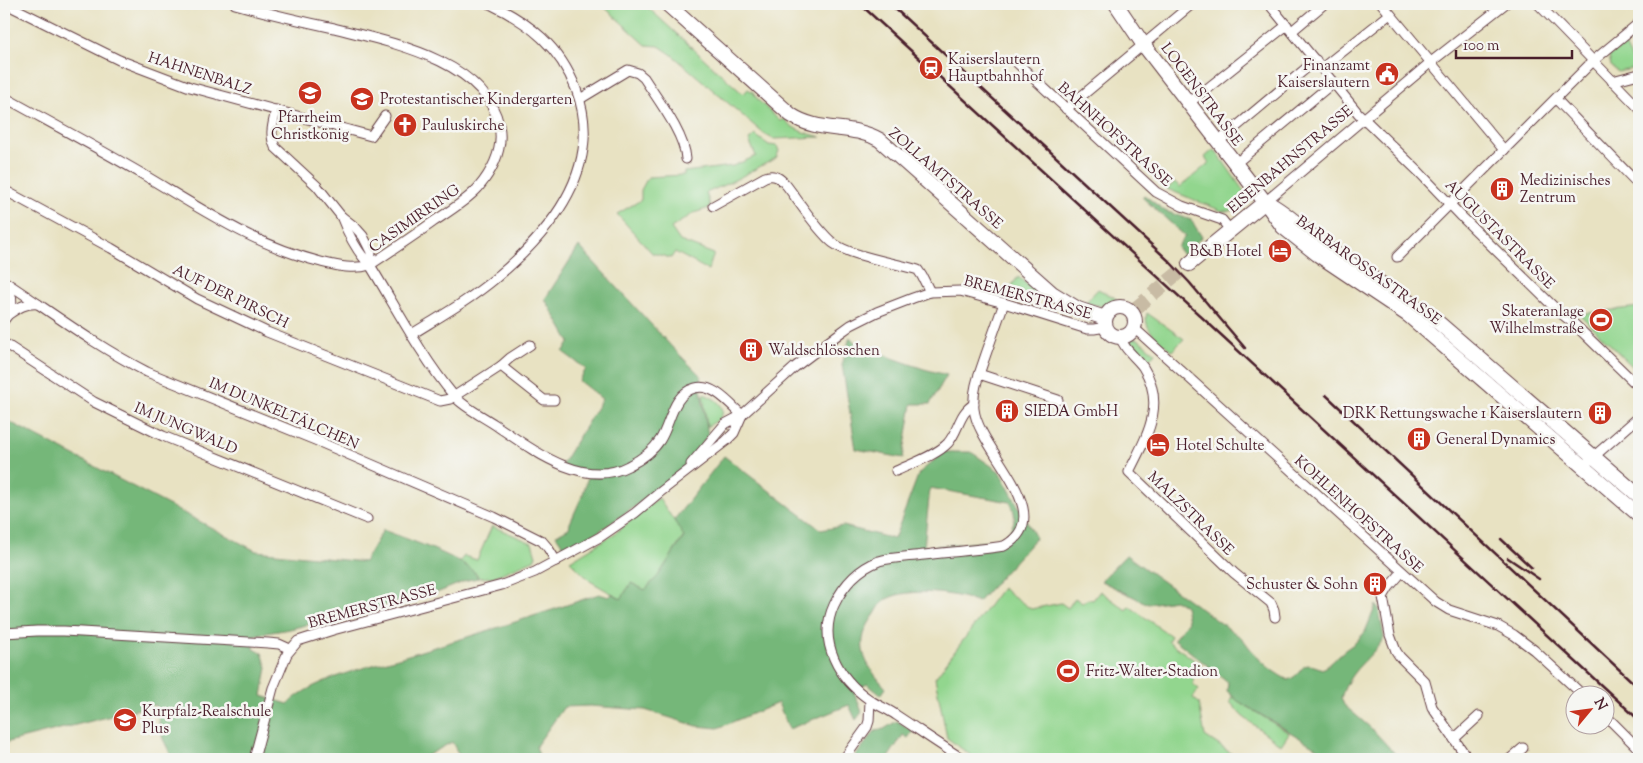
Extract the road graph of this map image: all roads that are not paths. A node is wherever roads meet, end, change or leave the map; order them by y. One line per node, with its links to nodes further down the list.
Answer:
1 (6, 4): 30 (street, HAHNENBALZ)
2 (235, 4): 46 (street, CASIMIRRING)
3 (490, 4): 25 (street)
4 (667, 4): 52 (main road, ZOLLAMTSTRASSE)
5 (1116, 4): 15 (main road, LOGENSTRASSE)
6 (1192, 4): 15 (street)
7 (1269, 4): 14 (street, AUGUSTASTRASSE)
8 (1324, 4): 14 (street)
9 (1382, 4): 12 (street)
10 (1505, 4): 18 (street, EISENBAHNSTRASSE)
11 (1538, 4): 19 (street)
12 (1390, 14): 18 (street); 20 (street)
13 (1639, 23): 19 (street)
14 (1289, 28): 16 (street, AUGUSTASTRASSE); 27 (street)
15 (1144, 44): 27 (main road, LOGENSTRASSE); 29 (street)
16 (1316, 60): 20 (street, AUGUSTASTRASSE); 33 (street)
17 (1015, 61): 29 (street, BAHNHOFSTRASSE)
18 (1431, 62): 32 (street, EISENBAHNSTRASSE); 34 (street)
19 (1593, 62): 22 (street); 26 (street)
20 (1322, 68): 23 (street, AUGUSTASTRASSE)
21 (1639, 74): 22 (street)
22 (1612, 81): 28 (street)
23 (1334, 82): 32 (street, AUGUSTASTRASSE); 36 (street)
24 (4, 97): 46 (street, CASIMIRRING)
25 (580, 98): 35 (street); 54 (street)
26 (1556, 100): 34 (street); 37 (street)
27 (1189, 103): 33 (main road, LOGENSTRASSE)
28 (1639, 108)
29 (1066, 109): 43 (street, BAHNHOFSTRASSE)
30 (276, 110): 31 (street, HAHNENBALZ); 46 (street)
31 (386, 116)
32 (1364, 118): 39 (street, EISENBAHNSTRASSE); 40 (street, AUGUSTASTRASSE)
33 (1218, 142): 36 (main road, LOGENSTRASSE)
34 (1504, 150): 40 (street)
35 (686, 159)
36 (1235, 164): 39 (main road, LOGENSTRASSE)
37 (1639, 185)
38 (4, 190): 61 (street, AUF DER PIRSCH)
39 (1265, 202): 42 (main road, BARBAROSSASTRASSE); 43 (main road, EISENBAHNSTRASSE); 67 (main road, BARBAROSSASTRASSE)
40 (1450, 205): 44 (street); 60 (street, AUGUSTASTRASSE)
41 (713, 206): 48 (street)
42 (1283, 227): 43 (main road); 68 (main road, BARBAROSSASTRASSE)
43 (1230, 230): 45 (main road, EISENBAHNSTRASSE)
44 (1397, 257)
45 (1189, 264)
46 (370, 265): 54 (street)
47 (4, 281): 50 (street, IM DUNKELTÄLCHEN); 51 (street)
48 (930, 292): 49 (street, BREMERSTRASSE); 65 (street, BREMERSTRASSE)
49 (1004, 302): 52 (street, BREMERSTRASSE); 59 (street)
50 (40, 304): 51 (street); 74 (street, IM DUNKELTÄLCHEN)
51 (6, 317)
52 (1106, 323): 53 (main road); 55 (main road)
53 (1133, 327): 55 (main road); 75 (street, KOHLENHOFSTRASSE)
54 (412, 334): 61 (street)
55 (1120, 336): 76 (street, MALZSTRASSE)
56 (4, 344): 73 (street, IM JUNGWALD)
57 (530, 345): 58 (street)
58 (501, 366): 61 (street); 62 (street)
59 (980, 374): 63 (street); 64 (street)
60 (1639, 387)
61 (455, 396): 65 (street)
62 (554, 400)
63 (1058, 400)
64 (974, 404): 70 (street); 80 (street)
65 (742, 415): 69 (street, BREMERSTRASSE); 69 (street, BREMERSTRASSE)
66 (1639, 417): 67 (street)
67 (1594, 456): 68 (street); 71 (main road, BARBAROSSASTRASSE)
68 (1583, 466): 72 (main road, BARBAROSSASTRASSE)
69 (687, 471): 74 (street, BREMERSTRASSE)
70 (896, 471)
71 (1639, 496)
72 (1639, 515)
73 (367, 519)
74 (556, 562): 78 (street, BREMERSTRASSE)
75 (1402, 572): 79 (street, KOHLENHOFSTRASSE); 83 (street)
76 (1274, 617)
77 (4, 633): 78 (street)
78 (290, 649): 86 (street)
79 (1573, 686)
80 (870, 701): 87 (street); 88 (street)
81 (1479, 716): 83 (street)
82 (1616, 726): 85 (street)
83 (1454, 739): 89 (street)
84 (1523, 748): 90 (street)
85 (1639, 749)
86 (254, 759)
87 (844, 759)
88 (963, 759)
89 (1468, 759)
90 (1510, 759)

